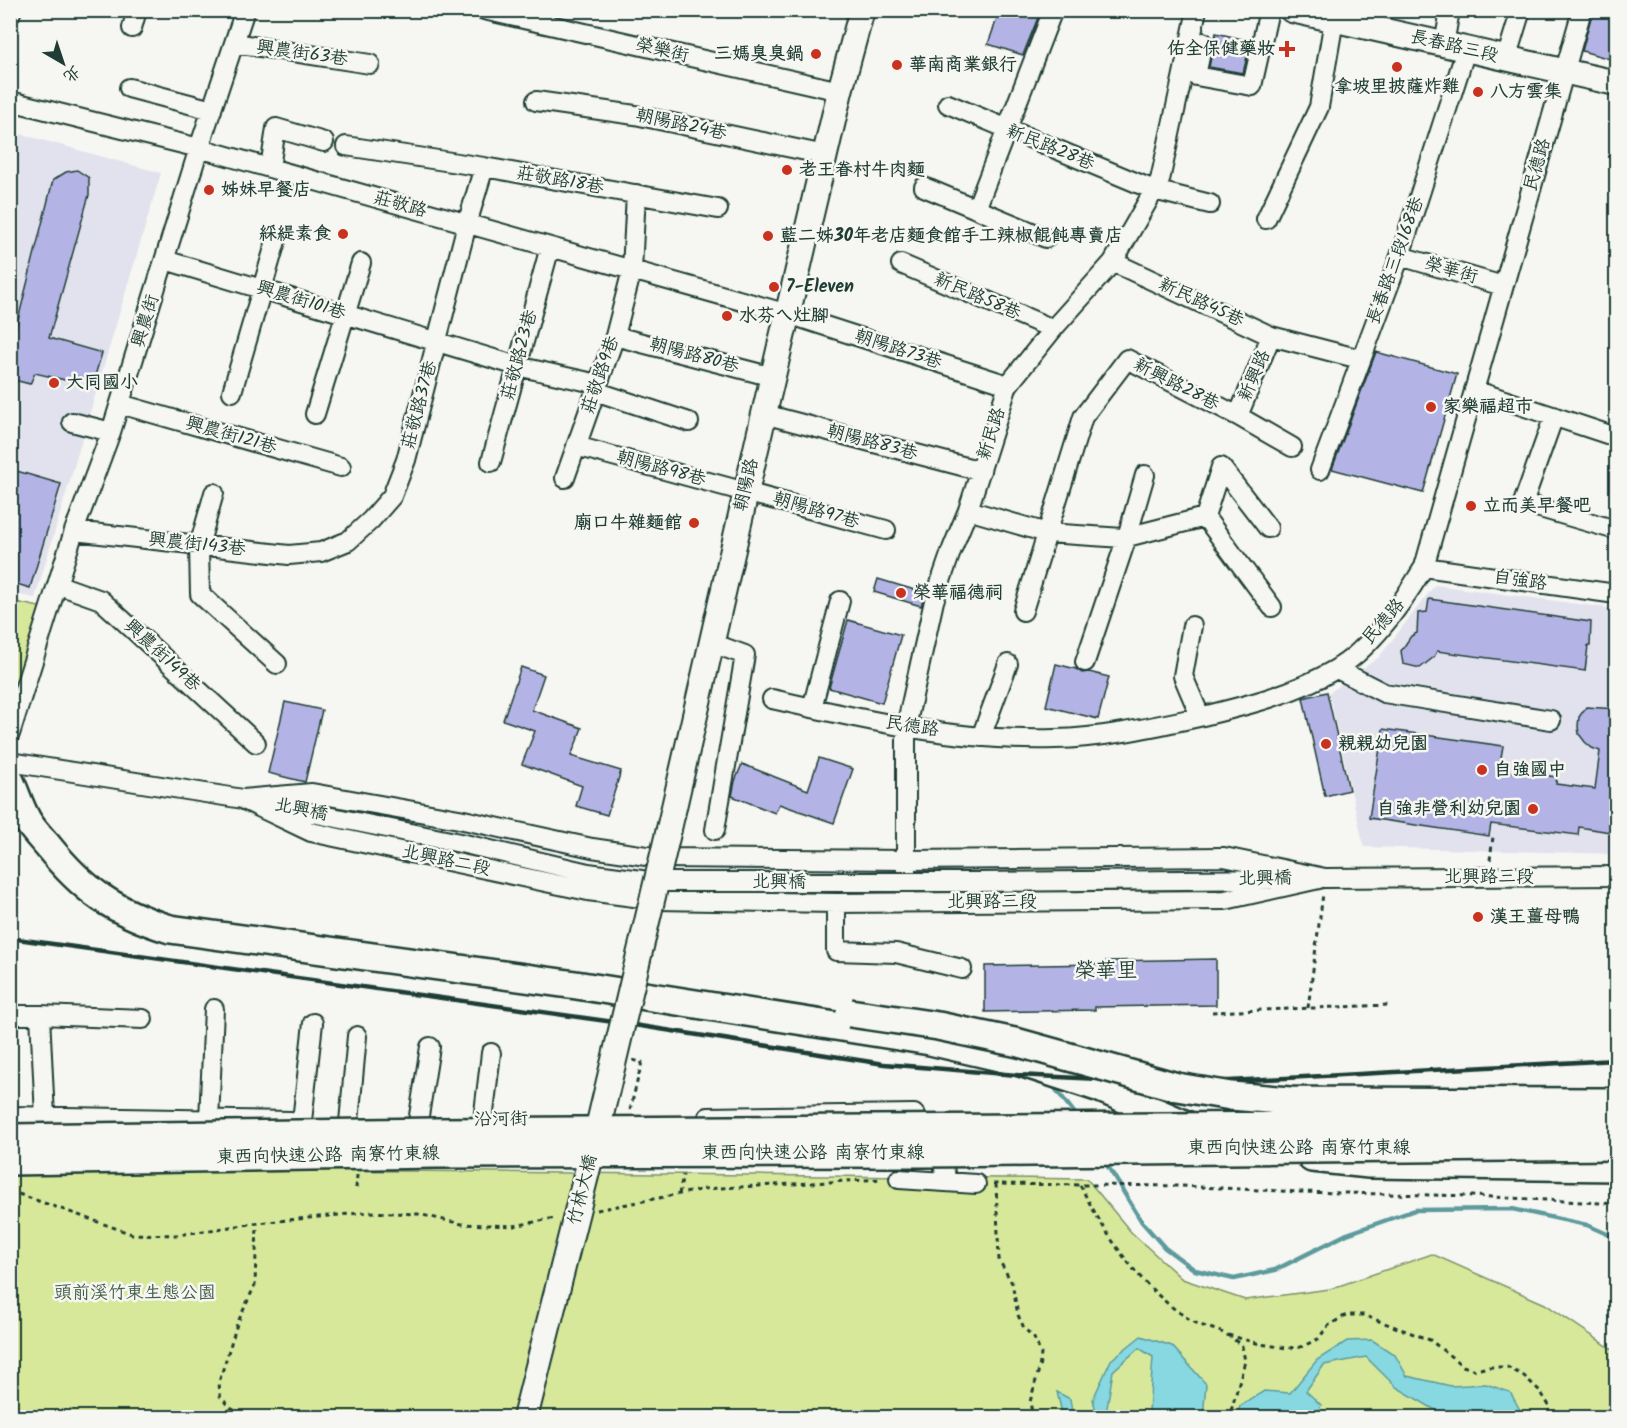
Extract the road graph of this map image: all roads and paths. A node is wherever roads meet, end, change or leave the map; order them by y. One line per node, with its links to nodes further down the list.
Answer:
1 (12, 10): 13 (street)
2 (245, 10): 15 (street, 興農街)
3 (484, 10): 22 (street, 榮樂街)
4 (862, 10): 22 (main road, 朝陽路)
5 (1053, 10): 27 (street)
6 (1197, 10): 35 (street, 新民路)
7 (1210, 10): 8 (street)
8 (1269, 10)
9 (1292, 10): 14 (main road, 長春路三段)
10 (1450, 10): 16 (street, 長春路三段168巷)
11 (1521, 10): 17 (street)
12 (1582, 10): 19 (street, 民德路)
13 (10, 15)
14 (1334, 20): 16 (main road, 長春路三段); 40 (street)
15 (234, 44): 18 (street, 興農街63巷); 26 (street, 興農街)
16 (1455, 47): 17 (main road, 長春路三段); 45 (street, 長春路三段168巷)
17 (1506, 59): 19 (main road, 長春路三段)
18 (370, 64)
19 (1565, 71): 20 (main road, 長春路三段); 51 (street, 民德路)
20 (1617, 83)
21 (129, 88): 26 (street)
22 (840, 91): 31 (main road, 朝陽路)
23 (10, 101): 30 (street, 莊敬路)
24 (536, 101): 31 (street, 朝陽路24巷)
25 (948, 104): 27 (street, 新民路28巷)
26 (212, 111): 30 (street, 興農街)
27 (1006, 130): 35 (street, 新民路28巷); 39 (street)
28 (324, 142): 32 (street)
29 (346, 146): 33 (street, 莊敬路18巷)
30 (199, 148): 32 (street, 莊敬路); 46 (street, 興農街)
31 (825, 155): 54 (main road, 朝陽路)
32 (270, 168): 41 (street, 莊敬路)
33 (484, 168): 36 (street, 莊敬路18巷); 41 (street)
34 (924, 186): 39 (street)
35 (1154, 190): 37 (street); 47 (street, 新民路)
36 (636, 194): 38 (street, 莊敬路18巷); 50 (street)
37 (1210, 204)
38 (718, 209)
39 (976, 209): 42 (street)
40 (1266, 219)
41 (467, 224): 44 (street, 莊敬路); 58 (street, 莊敬路37巷)
42 (1046, 238)
43 (276, 241): 52 (street)
44 (550, 247): 50 (street, 莊敬路); 60 (street, 莊敬路23巷)
45 (1400, 256): 51 (street, 榮華街); 59 (street, 長春路三段168巷)
46 (165, 260): 52 (street, 興農街101巷); 66 (street, 興農街)
47 (1113, 262): 55 (street, 新民路); 57 (street, 新民路45巷)
48 (361, 263): 53 (street)
49 (901, 264): 55 (street, 新民路58巷)
50 (632, 270): 54 (street, 莊敬路); 56 (street, 莊敬路9巷)
51 (1503, 286): 64 (street, 民德路)
52 (263, 290): 53 (street, 興農街101巷); 65 (street)
53 (344, 314): 58 (street, 興農街101巷); 67 (street)
54 (788, 314): 61 (main road, 朝陽路); 62 (street, 朝陽路73巷)
55 (1053, 329): 62 (street, 新民路)
56 (615, 336): 61 (street, 朝陽路80巷); 63 (street, 莊敬路9巷)
57 (1272, 336): 59 (street, 新民路45巷); 69 (street, 新興路)
58 (437, 342): 60 (street, 興農街101巷); 94 (street, 莊敬路37巷)
59 (1360, 359): 79 (street, 長春路三段168巷)
60 (518, 366): 63 (street, 興農街101巷); 77 (street, 莊敬路23巷)
61 (773, 377): 68 (main road, 朝陽路)
62 (1008, 385): 80 (street, 新民路)
63 (597, 387): 72 (street, 興農街101巷); 75 (street, 莊敬路9巷)
64 (1474, 390): 70 (street); 95 (street, 民德路)
65 (232, 392)
66 (120, 404): 73 (street, 興農街); 78 (street, 興農街121巷)
67 (315, 414)
68 (764, 414): 80 (street, 朝陽路83巷); 83 (main road, 朝陽路)
69 (1238, 416): 76 (street); 91 (street, 新興路28巷)
70 (1554, 417): 74 (street); 89 (street)
71 (72, 422): 73 (street)
72 (689, 423)
73 (111, 432): 90 (street, 興農街)
74 (1617, 436)
75 (576, 446): 82 (street, 莊敬路9巷); 83 (street, 朝陽路98巷)
76 (1292, 447)
77 (491, 462)
78 (341, 467)
79 (1320, 470)
80 (981, 471): 85 (street, 新民路)
81 (1145, 476): 92 (street)
82 (565, 478)
83 (746, 491): 88 (street, 朝陽路97巷); 102 (main road, 朝陽路)
84 (214, 493): 93 (street)
85 (968, 510): 91 (street); 111 (street, 新民路)
86 (1205, 517): 87 (street); 92 (street); 99 (street)
87 (1268, 528)
88 (886, 530)
89 (1617, 530)
90 (74, 531): 93 (street, 興農街143巷); 96 (street, 興農街)
91 (1047, 533): 92 (street); 100 (street)
92 (1127, 537): 103 (street)
93 (199, 546): 94 (street, 興農街143巷); 104 (street)
94 (321, 552)
95 (1425, 567): 97 (street, 自強路); 106 (street, 民德路)
96 (59, 585): 112 (street, 興農街); 114 (street, 興農街149巷)
97 (1617, 594)
98 (840, 601): 108 (street)
99 (1272, 607)
100 (1023, 611)
101 (1192, 626): 109 (street)
102 (712, 643): 119 (street); 126 (main road, 朝陽路, bridge)
103 (1085, 662)
104 (277, 664)
105 (1008, 664): 113 (street)
106 (1337, 669): 109 (street, 民德路); 110 (street)
107 (772, 699): 108 (street, 民德路)
108 (812, 708): 111 (street, 民德路)
109 (1200, 716): 113 (street, 民德路)
110 (1551, 720)
111 (906, 727): 113 (street, 民德路); 122 (street, 新民路)
112 (10, 734)
113 (981, 737)
114 (256, 743)
115 (10, 762): 118 (street, 北興路二段)
116 (10, 773): 131 (highway)
117 (10, 781): 131 (highway)
118 (243, 799): 121 (street, 北興路二段); 126 (street, 北興橋); 126 (street, 北興路二段)
119 (715, 830)
120 (1493, 837): 124 (path)
121 (660, 858): 122 (street, 北興路三段)
122 (907, 860): 125 (street, 北興路三段); 127 (street, 新民路)
123 (1617, 876): 124 (street, 北興路三段)
124 (1488, 877): 125 (street, 北興路三段)
125 (1325, 878): 126 (street, 北興橋, bridge); 127 (street, 北興路三段); 133 (path)
126 (657, 891): 128 (street, 北興路三段); 129 (main road, 朝陽路, bridge)
127 (906, 902): 128 (street, 北興路三段)
128 (836, 903): 130 (street)
129 (638, 962): 143 (main road, 竹林大橋, bridge)
130 (962, 969)
131 (577, 979): 144 (highway, bridge); 157 (highway, bridge)
132 (1388, 1005): 133 (path)
133 (1308, 1008): 135 (path)
134 (214, 1010): 148 (street)
135 (1212, 1012)
136 (10, 1015): 137 (street)
137 (40, 1015): 138 (street); 146 (street)
138 (143, 1019)
139 (313, 1023): 150 (street)
140 (357, 1036): 151 (street)
141 (430, 1047): 152 (street)
142 (491, 1053): 149 (street)
143 (616, 1057): 147 (path); 170 (main road, 竹林大橋, bridge)
144 (1617, 1102)
145 (10, 1116): 146 (street, 沿河街)
146 (45, 1117): 148 (street, 沿河街)
147 (628, 1118): 149 (street, 沿河街); 159 (street, 沿河街)
148 (208, 1120): 150 (street, 沿河街)
149 (483, 1121): 152 (street, 沿河街)
150 (302, 1122): 151 (street, 沿河街)
151 (349, 1122): 152 (street, 沿河街)
152 (418, 1122)
153 (1617, 1124): 154 (highway, 東西向快速公路 南寮竹東線, bridge)
154 (10, 1138)
155 (1617, 1146): 156 (highway, 東西向快速公路 南寮竹東線, bridge)
156 (10, 1161)
157 (1617, 1167)
158 (899, 1179): 159 (street); 165 (path)
159 (947, 1182): 160 (street)
160 (976, 1184): 161 (path)
161 (996, 1184): 162 (path); 171 (path)
162 (1080, 1185): 164 (path); 168 (path)
163 (10, 1191): 167 (path)
164 (1617, 1204)
165 (591, 1211)
166 (558, 1217): 167 (path)
167 (256, 1223): 169 (path)
168 (1228, 1335): 172 (path); 173 (path)
169 (250, 1418)
170 (525, 1418)
171 (1033, 1418)
172 (1229, 1418)
173 (1548, 1418)

